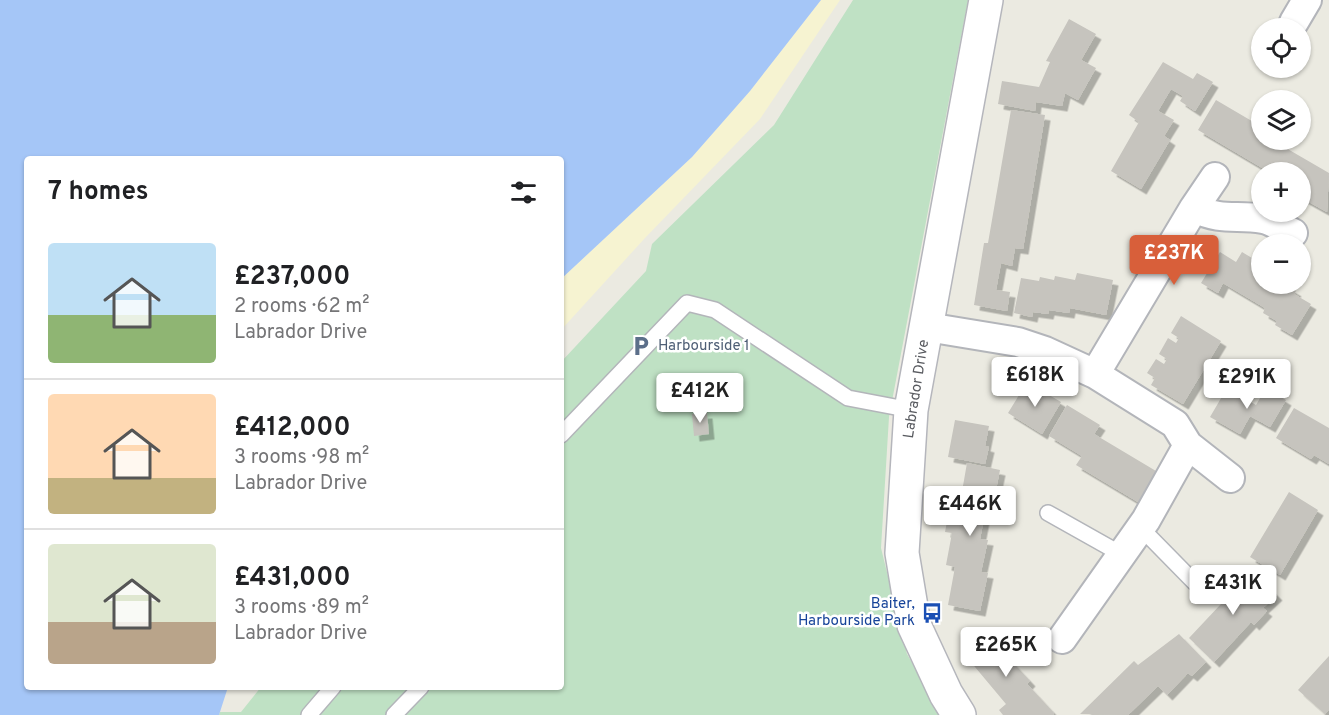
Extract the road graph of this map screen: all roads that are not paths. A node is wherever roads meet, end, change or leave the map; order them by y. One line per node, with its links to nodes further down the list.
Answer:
1 (986, 0): 5 (street, Labrador Drive)
2 (1215, 177): 3 (street)
3 (1194, 207): 4 (street); 6 (street)
4 (1293, 233)
5 (927, 327): 6 (street, Labrador Drive); 7 (street, Labrador Drive)
6 (1095, 374): 9 (street, Labrador Drive)
7 (911, 410): 8 (lane); 18 (street, Labrador Drive)
8 (564, 432)
9 (1188, 445): 10 (street, Labrador Drive); 12 (street)
10 (1230, 478)
11 (1048, 513): 13 (lane)
12 (1141, 528): 13 (street); 14 (lane)
13 (1121, 554): 15 (street)
14 (1195, 583)
15 (1062, 639)
16 (330, 690): 19 (lane)
17 (418, 690): 20 (lane)
18 (953, 705)
19 (309, 715)
20 (394, 715)

